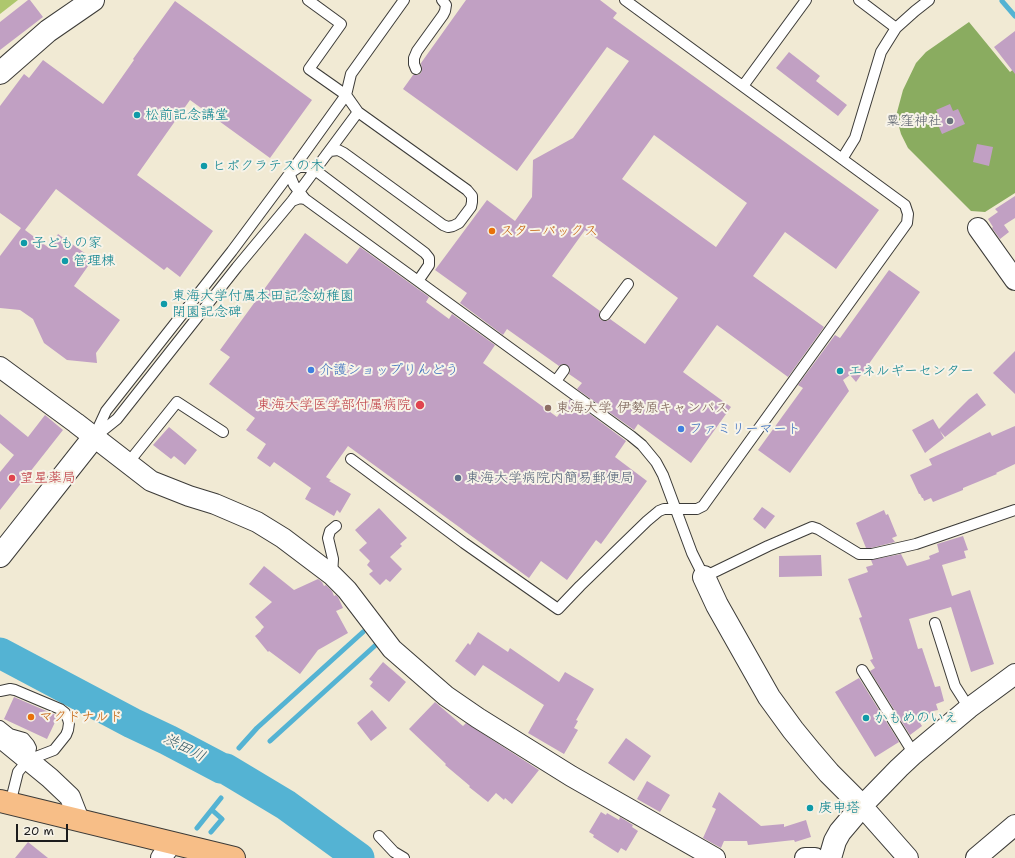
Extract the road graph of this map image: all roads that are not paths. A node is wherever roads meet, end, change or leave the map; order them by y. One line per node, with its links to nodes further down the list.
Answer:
1 (93, 0): 11 (street)
2 (308, 0): 13 (lane)
3 (404, 0): 13 (lane)
4 (442, 0): 10 (lane)
5 (625, 0): 12 (lane)
6 (806, 0): 12 (lane)
7 (859, 0): 9 (lane)
8 (929, 0): 9 (lane)
9 (896, 28): 16 (lane)
10 (416, 69)
11 (0, 73)
12 (743, 86): 16 (lane)
13 (346, 95): 14 (lane); 18 (lane)
14 (358, 112): 15 (lane); 15 (lane)
15 (326, 155): 17 (lane)
16 (842, 159): 32 (lane)
17 (315, 170): 18 (lane); 19 (lane); 22 (lane)
18 (290, 173): 19 (lane); 29 (lane)
19 (302, 195): 22 (lane); 29 (lane)
20 (978, 228): 21 (street)
21 (1015, 280)
22 (418, 281): 27 (lane)
23 (628, 284): 24 (lane)
24 (605, 315)
25 (0, 367): 29 (street)
26 (564, 370): 27 (lane)
27 (556, 381): 32 (lane)
28 (223, 432): 31 (lane)
29 (94, 437): 31 (street); 35 (street)
30 (351, 459): 32 (lane)
31 (128, 463): 36 (street)
32 (676, 509): 37 (lane)
33 (1015, 510): 37 (lane)
34 (336, 526): 36 (lane)
35 (0, 556)
36 (332, 575): 55 (street)
37 (704, 577): 48 (street)
38 (935, 623): 42 (lane)
39 (862, 670): 45 (lane)
40 (1015, 674): 42 (street)
41 (0, 691): 46 (lane)
42 (969, 708): 45 (street)
43 (0, 726): 46 (lane)
44 (0, 737): 46 (street)
45 (914, 754): 48 (street)
46 (28, 760): 47 (lane); 49 (street)
47 (5, 802): 49 (highway)
48 (862, 806): 58 (street); 59 (street)
49 (79, 820): 52 (highway)
50 (1013, 831): 60 (street)
51 (379, 836): 54 (lane)
52 (166, 850): 53 (highway)
53 (234, 858)
54 (404, 858)
55 (715, 858)
56 (805, 858): 57 (street)
57 (815, 858)
58 (830, 858)
59 (908, 858)
60 (976, 858)

